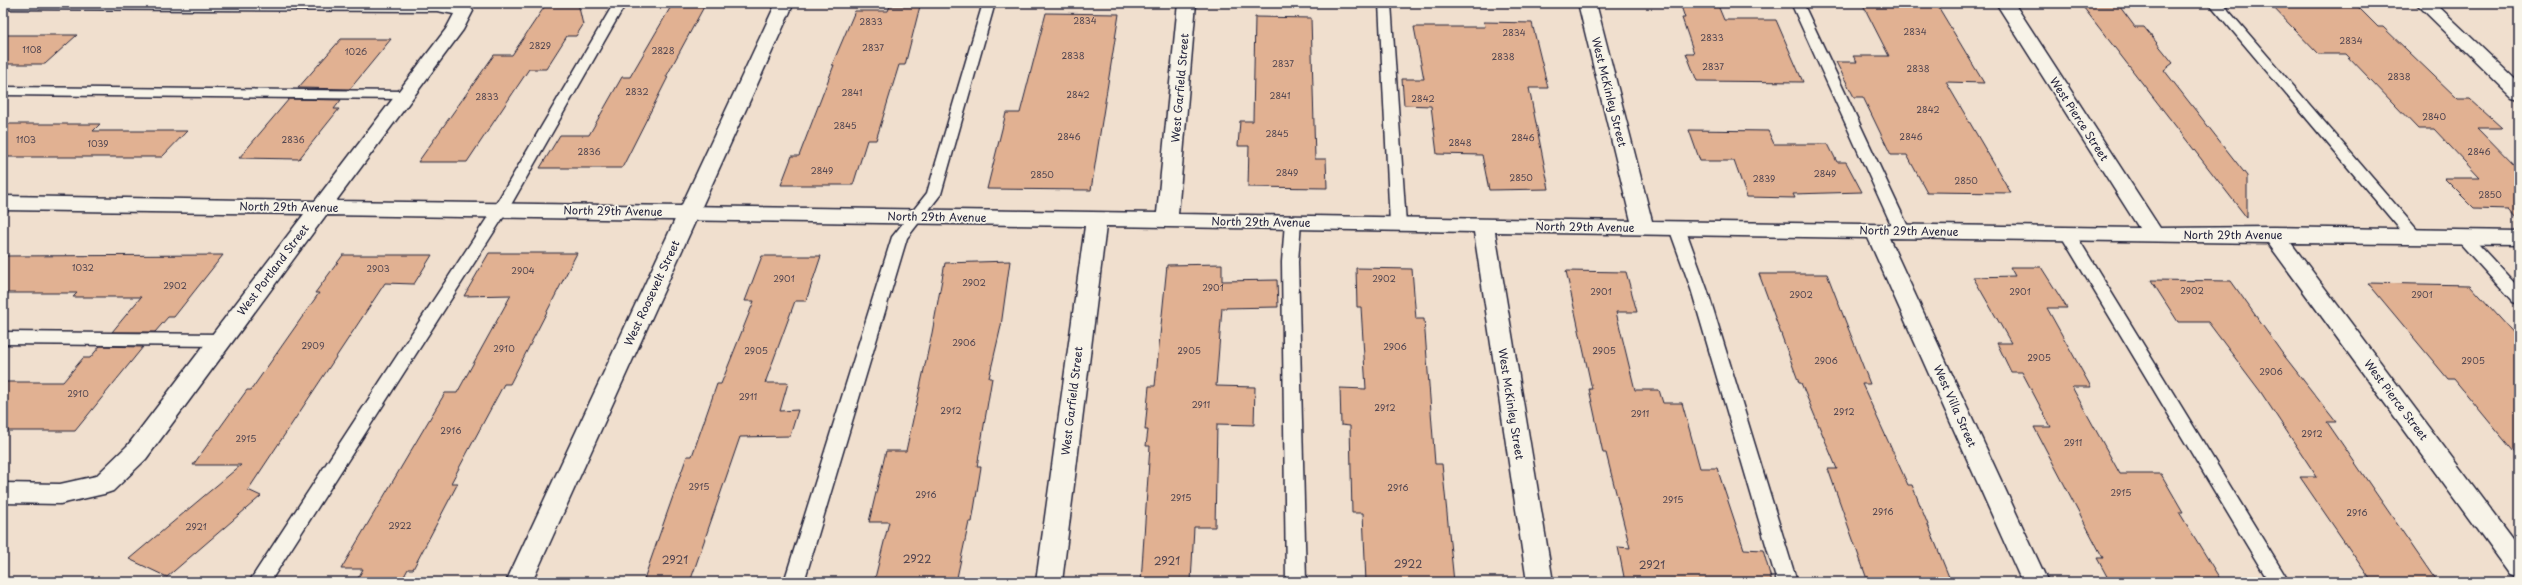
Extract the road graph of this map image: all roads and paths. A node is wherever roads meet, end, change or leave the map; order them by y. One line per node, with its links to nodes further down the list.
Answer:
1 (620, 3): 17 (lane)
2 (785, 3): 18 (street, West Roosevelt Street)
3 (989, 3): 19 (lane)
4 (1187, 3): 21 (street, West Garfield Street)
5 (1384, 3): 23 (lane)
6 (1587, 3): 25 (street, West McKinley Street)
7 (1797, 3): 28 (lane)
8 (2005, 3): 31 (street, West Pierce Street)
9 (2215, 3): 32 (lane)
10 (2424, 3): 13 (street)
11 (3, 4): 14 (street, West Portland Street)
12 (3, 91): 14 (lane)
13 (2519, 93)
14 (405, 95): 16 (street, West Portland Street)
15 (3, 202): 16 (street, North 29th Avenue)
16 (320, 207): 17 (street, North 29th Avenue); 37 (street, West Portland Street)
17 (500, 210): 18 (street, North 29th Avenue); 40 (lane)
18 (690, 212): 19 (street, North 29th Avenue); 41 (street, West Roosevelt Street)
19 (917, 217): 20 (street, North 29th Avenue); 42 (lane)
20 (1096, 220): 21 (street, North 29th Avenue); 43 (street, West Garfield Street)
21 (1167, 220): 22 (street, North 29th Avenue)
22 (1293, 222): 23 (street, North 29th Avenue); 44 (lane)
23 (1398, 224): 24 (street, North 29th Avenue)
24 (1483, 225): 25 (street, North 29th Avenue); 45 (street, West McKinley Street)
25 (1643, 227): 26 (street, North 29th Avenue)
26 (1677, 228): 27 (street, North 29th Avenue); 46 (lane)
27 (1875, 231): 28 (street, North 29th Avenue); 47 (street, West Villa Street)
28 (1902, 231): 29 (street, North 29th Avenue)
29 (2068, 234): 31 (street, North 29th Avenue); 48 (lane)
30 (2273, 234): 31 (street, North 29th Avenue); 32 (street, North 29th Avenue); 39 (street, West Pierce Street)
31 (2154, 235)
32 (2414, 236): 33 (street, North 29th Avenue)
33 (2463, 237): 34 (street, North 29th Avenue); 35 (lane)
34 (2519, 238)
35 (2519, 298)
36 (3, 338): 37 (lane)
37 (221, 340): 38 (street, West Portland Street)
38 (3, 493)
39 (2519, 567)
40 (259, 582)
41 (519, 582)
42 (794, 582)
43 (1049, 582)
44 (1296, 582)
45 (1540, 582)
46 (1787, 582)
47 (2035, 582)
48 (2279, 582)

